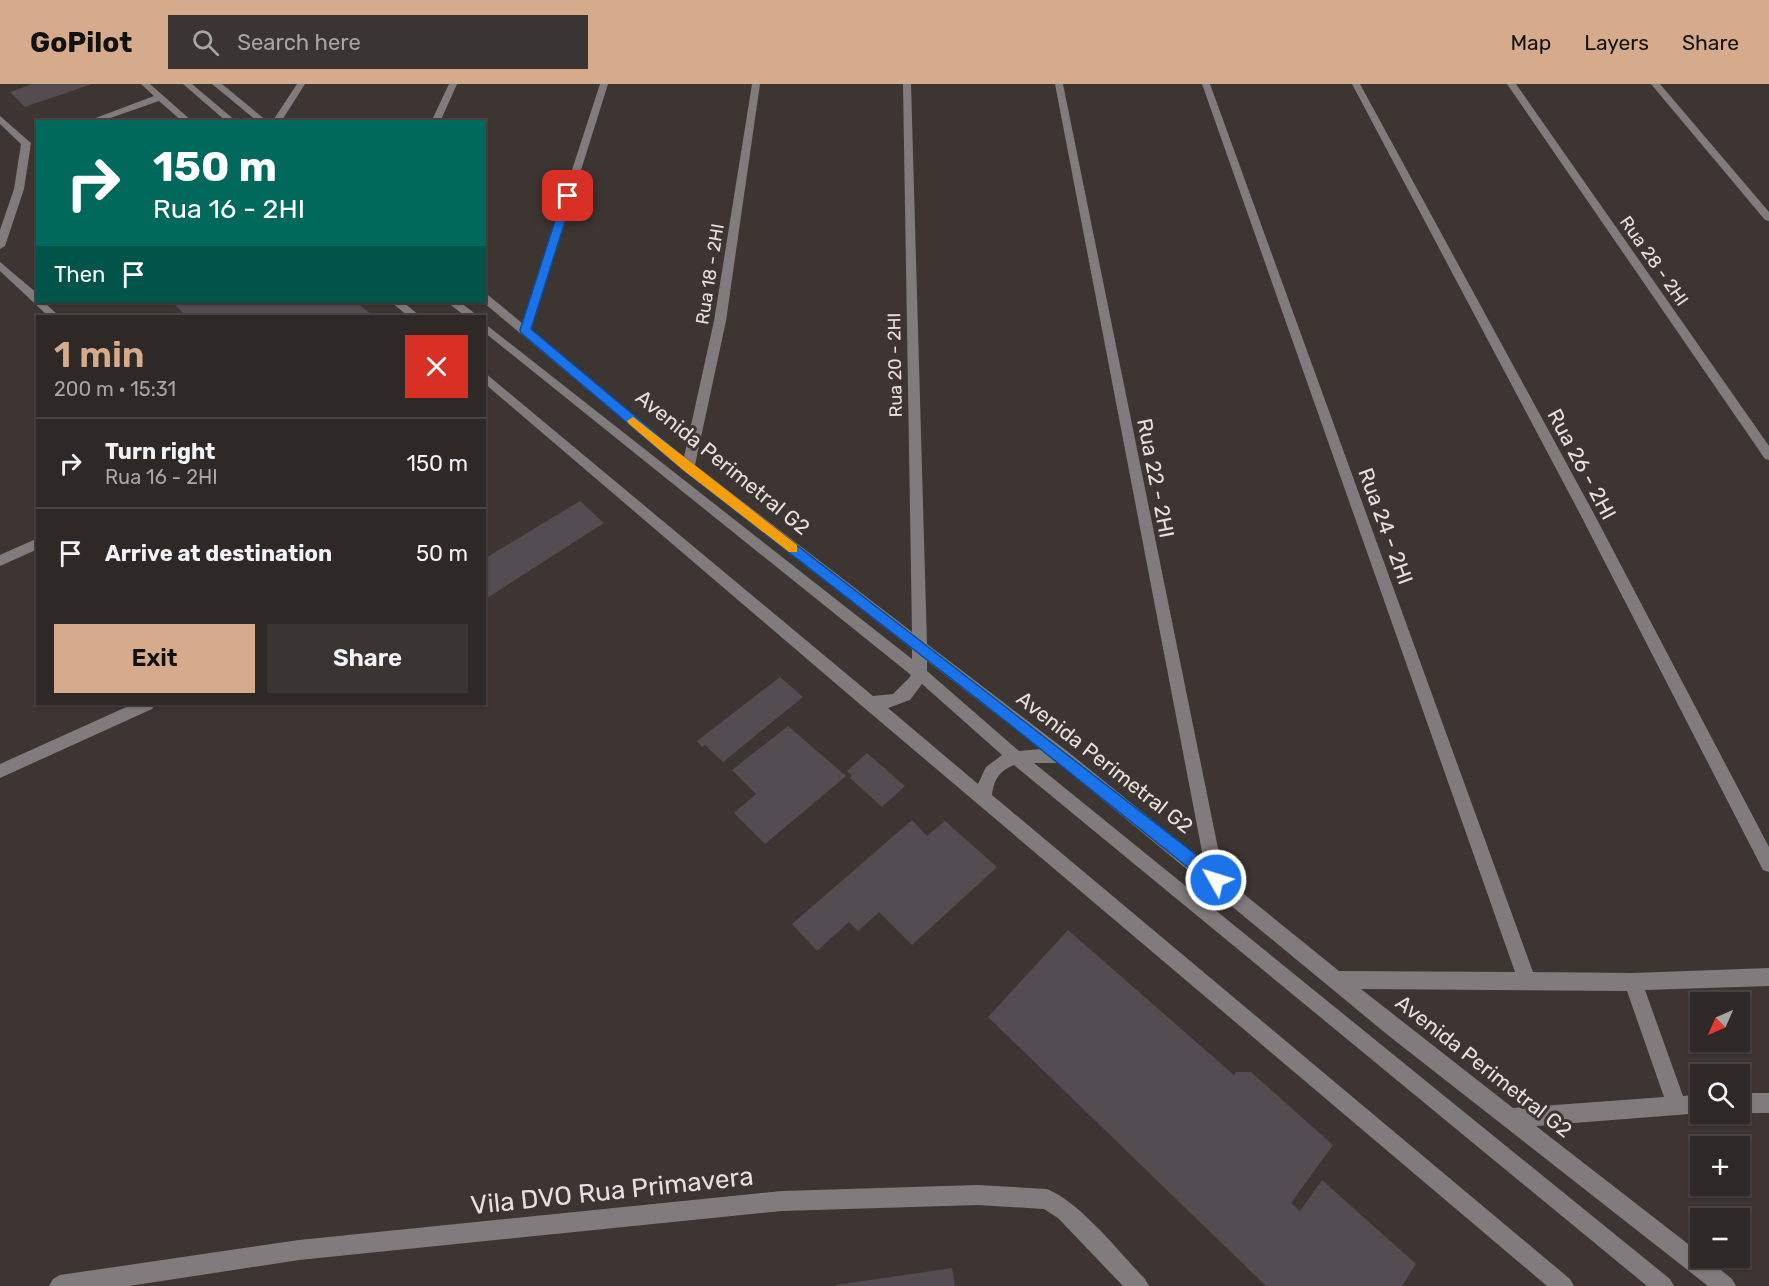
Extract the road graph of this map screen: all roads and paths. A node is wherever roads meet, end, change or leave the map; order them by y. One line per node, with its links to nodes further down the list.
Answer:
1 (145, 84): 14 (street)
2 (187, 84): 18 (street)
3 (216, 84): 19 (street)
4 (301, 84): 20 (street)
5 (453, 84): 21 (street)
6 (604, 84): 36 (street)
7 (756, 84): 39 (street, Rua 18 - 2HI)
8 (907, 84): 42 (street, Rua 20 - 2HI)
9 (1059, 84): 51 (street, Rua 22 - 2HI)
10 (1206, 84): 54 (street, Rua 24 - 2HI)
11 (1356, 84): 50 (street, Rua 26 - 2HI)
12 (1511, 84): 38 (street, Rua 28 - 2HI)
13 (1655, 84): 24 (street)
14 (161, 97): 16 (street); 17 (street)
15 (0, 119): 23 (street)
16 (95, 120)
17 (187, 120)
18 (231, 120)
19 (261, 120)
20 (277, 120)
21 (436, 120)
22 (36, 140): 23 (street)
23 (26, 143): 25 (street)
24 (1769, 218)
25 (0, 246)
26 (0, 265): 27 (street)
27 (36, 299)
28 (486, 299): 36 (street, Avenida Perimetral G2)
29 (40, 303): 32 (street)
30 (398, 303): 33 (street)
31 (454, 303): 34 (street)
32 (53, 315)
33 (413, 315)
34 (471, 315)
35 (486, 329): 43 (street)
36 (525, 330): 39 (street, Avenida Perimetral G2)
37 (486, 378): 44 (street)
38 (1769, 456)
39 (687, 467): 42 (street, Avenida Perimetral G2)
40 (36, 544): 41 (street)
41 (0, 561)
42 (920, 646): 43 (street, Rua 20 - 2HI); 46 (street, Avenida Perimetral G2)
43 (920, 674): 44 (street); 47 (street)
44 (867, 702): 49 (street)
45 (145, 705): 48 (street)
46 (1061, 756): 47 (street); 51 (street, Avenida Perimetral G2)
47 (1015, 757): 49 (street); 64 (street)
48 (0, 771)
49 (983, 799): 63 (street)
50 (1769, 864)
51 (1216, 880): 53 (street, Avenida Perimetral G2)
52 (1769, 977): 55 (street)
53 (1337, 980): 54 (street); 60 (street, Avenida Perimetral G2)
54 (1527, 981): 55 (street)
55 (1633, 982): 58 (street)
56 (1750, 1103): 57 (street)
57 (1769, 1103)
58 (1676, 1104): 59 (street); 60 (street)
59 (1690, 1104)
60 (1513, 1118): 65 (street, Avenida Perimetral G2)
61 (60, 1286): 62 (street, Vila DVO Rua Primavera)
62 (1138, 1286)
63 (1563, 1286)
64 (1663, 1286)
65 (1725, 1286)

